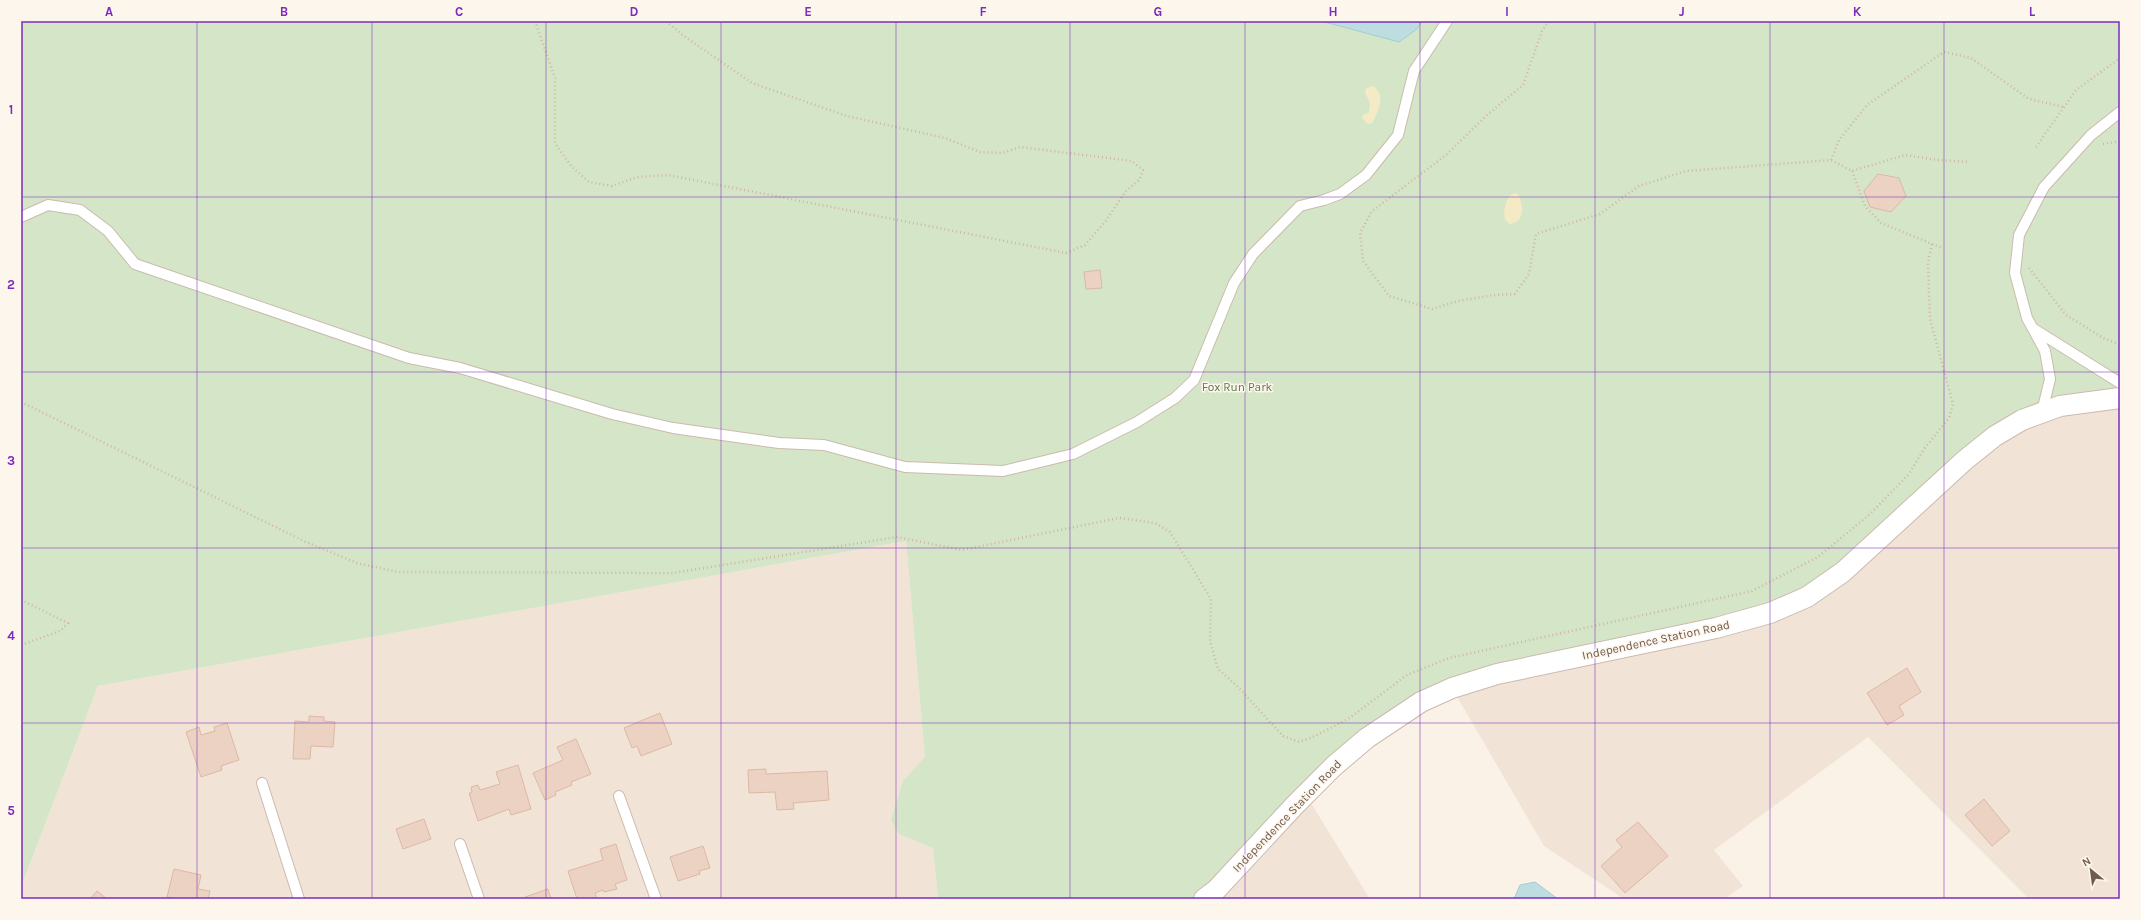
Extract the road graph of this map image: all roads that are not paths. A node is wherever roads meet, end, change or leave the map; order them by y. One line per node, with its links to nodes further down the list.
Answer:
1 (1447, 21): 3 (lane)
2 (2120, 112): 4 (lane)
3 (21, 217)
4 (2033, 328): 5 (lane); 7 (lane)
5 (2120, 383)
6 (2120, 398): 7 (street, Independence Station Road)
7 (2042, 412): 14 (street, Independence Station Road)
8 (262, 783): 11 (lane)
9 (619, 796): 13 (lane)
10 (460, 844): 12 (lane)
11 (299, 899)
12 (479, 899)
13 (656, 899)
14 (1204, 899)

